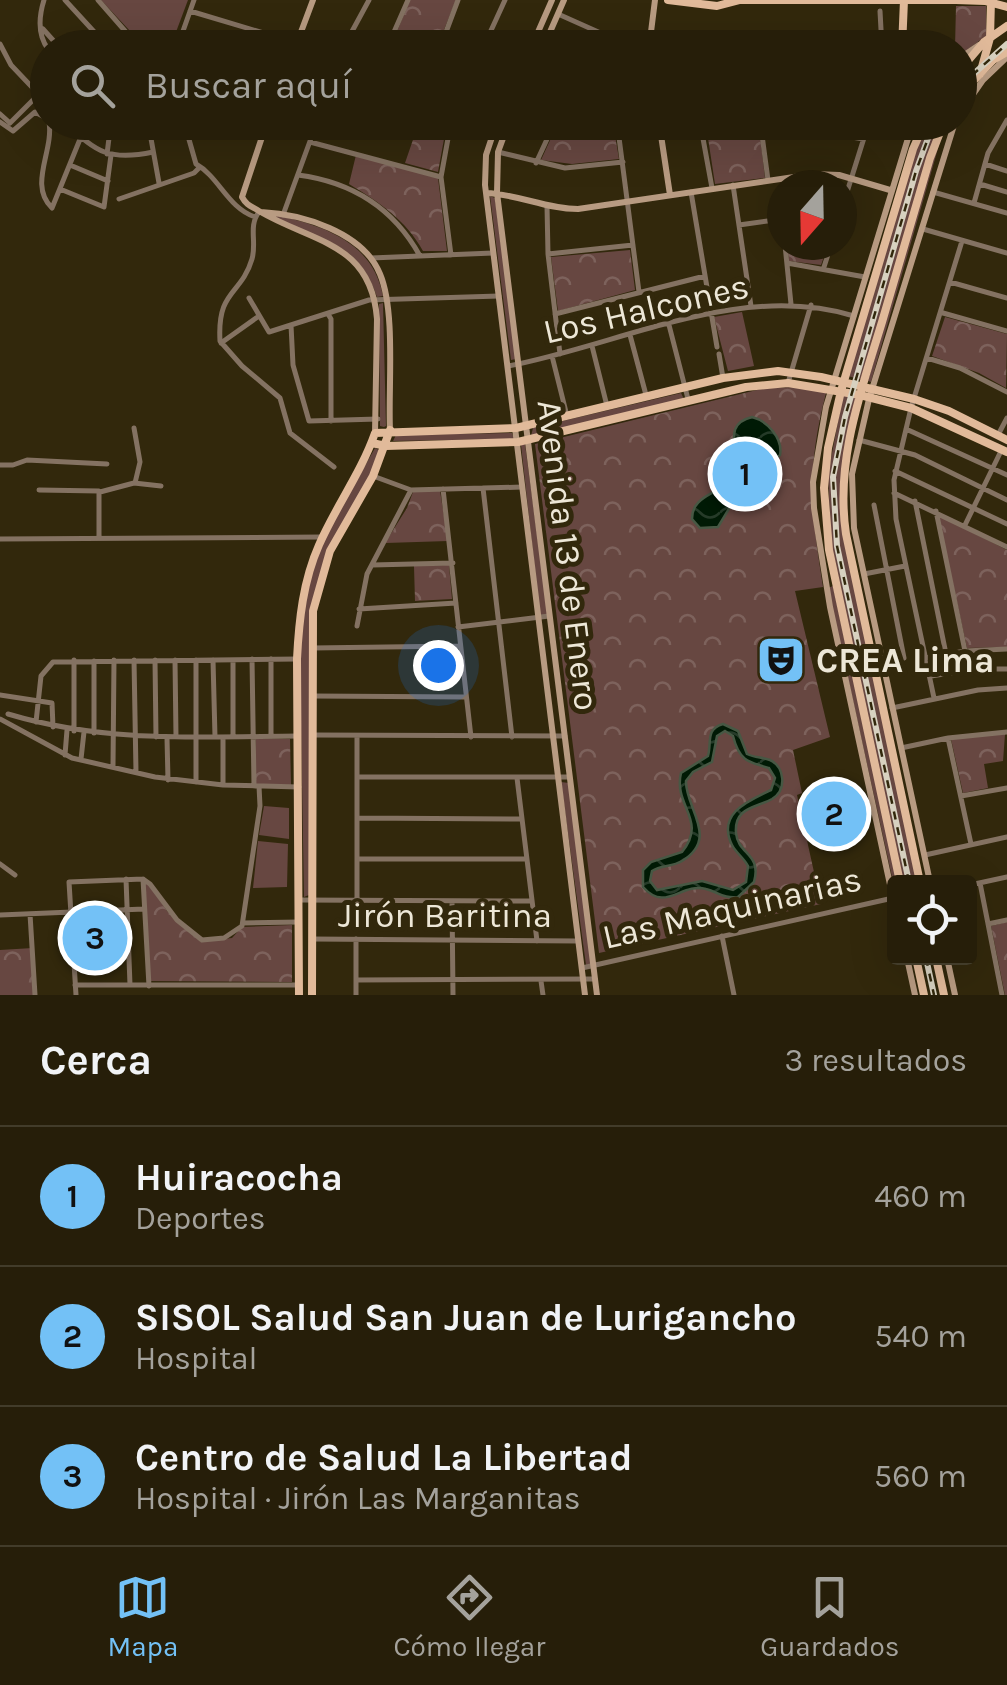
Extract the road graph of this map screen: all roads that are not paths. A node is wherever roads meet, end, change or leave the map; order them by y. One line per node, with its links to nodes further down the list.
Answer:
1 (44, 0): 22 (street)
2 (65, 0): 25 (street)
3 (98, 0): 26 (street)
4 (194, 0): 18 (street)
5 (313, 0): 29 (main road)
6 (369, 0): 30 (street)
7 (408, 0): 31 (street)
8 (458, 0): 32 (street)
9 (505, 0): 33 (street)
10 (552, 0): 34 (main road)
11 (564, 0): 20 (main road)
12 (655, 0): 37 (main road)
13 (668, 0): 15 (main road)
14 (904, 0): 15 (main road); 16 (main road); 39 (main road)
15 (730, 1)
16 (991, 1): 17 (main road); 40 (main road)
17 (1007, 7)
18 (190, 11): 27 (street); 28 (street)
19 (880, 11): 38 (street)
20 (558, 14): 35 (main road); 36 (street)
21 (1007, 26): 40 (main road)
22 (40, 27): 23 (street); 24 (street)
23 (40, 30)
24 (43, 30)
25 (92, 30)
26 (124, 30)
27 (183, 30)
28 (249, 30)
29 (302, 30)
30 (353, 30)
31 (395, 30)
32 (447, 30)
33 (491, 30)
34 (539, 30)
35 (551, 30)
36 (595, 30)
37 (650, 30)
38 (881, 30)
39 (903, 30)
40 (987, 40): 42 (main road); 43 (main road); 45 (main road)
41 (0, 44): 48 (street)
42 (977, 47)
43 (977, 51)
44 (1007, 54): 45 (main road); 49 (main road)
45 (980, 74): 46 (main road); 47 (main road)
46 (977, 77)
47 (977, 80)
48 (30, 85)
49 (977, 88)
50 (30, 103): 51 (street)
51 (0, 114)
52 (30, 116): 54 (street)
53 (1007, 120): 81 (street)
54 (0, 122)
55 (50, 140): 96 (street)
56 (81, 140): 82 (street)
57 (83, 140): 78 (street)
58 (110, 140): 78 (street)
59 (151, 140): 76 (street)
60 (188, 140): 83 (street)
61 (261, 140): 110 (main road)
62 (447, 140): 88 (street)
63 (491, 140): 101 (main road, Avenida 13 de Enero)
64 (505, 140): 77 (main road, Avenida 13 de Enero)
65 (547, 140): 80 (street)
66 (620, 140): 79 (street)
67 (662, 140): 103 (main road)
68 (703, 140): 95 (street)
69 (763, 140): 86 (street)
70 (863, 140): 84 (street)
71 (907, 140): 97 (main road)
72 (918, 140): 161 (main road)
73 (938, 140): 163 (main road)
74 (949, 140): 98 (main road)
75 (310, 142): 87 (street); 88 (street)
76 (153, 152): 78 (street); 93 (street)
77 (502, 153): 80 (street); 102 (main road, Avenida 13 de Enero)
78 (109, 155): 91 (street)
79 (623, 162): 80 (street); 106 (street)
80 (536, 163)
81 (985, 164): 85 (street); 92 (street)
82 (70, 165): 91 (street); 96 (street)
83 (200, 166): 93 (street); 110 (street)
84 (853, 170)
85 (1007, 170)
86 (767, 172)
87 (298, 175): 112 (street); 122 (street)
88 (441, 177): 121 (street)
89 (767, 180): 94 (main road)
90 (857, 180): 97 (main road)
91 (108, 181): 96 (street)
92 (980, 184): 100 (street); 107 (street)
93 (160, 185): 104 (street)
94 (733, 185): 95 (main road); 114 (street)
95 (712, 188): 99 (main road)
96 (60, 189)
97 (890, 190): 129 (main road)
98 (932, 191): 107 (street); 115 (main road)
99 (691, 192): 103 (main road); 128 (street)
100 (1007, 192)
101 (486, 193): 102 (main road); 118 (main road, Avenida 13 de Enero)
102 (497, 194): 105 (main road); 111 (main road, Avenida 13 de Enero)
103 (670, 195): 106 (main road)
104 (120, 199)
105 (519, 199): 108 (main road); 111 (main road)
106 (628, 201): 108 (main road); 117 (street)
107 (974, 203): 109 (street)
108 (547, 206): 119 (street)
109 (1007, 213)
110 (257, 214): 112 (main road); 135 (main road); 150 (street)
111 (500, 214): 154 (main road, Avenida 13 de Enero)
112 (283, 215): 123 (main road)
113 (767, 221): 114 (street)
114 (738, 225): 139 (street)
115 (920, 228): 116 (street); 163 (main road)
116 (962, 241): 120 (street); 130 (street)
117 (633, 245): 119 (street); 131 (street)
118 (494, 253): 121 (street); 132 (main road, Avenida 13 de Enero)
119 (548, 254): 142 (street)
120 (1007, 254)
121 (451, 255): 122 (street)
122 (420, 256): 123 (street)
123 (370, 258): 136 (main road)
124 (788, 260): 126 (street)
125 (826, 260): 127 (street)
126 (788, 263): 127 (street); 137 (street)
127 (824, 267): 129 (street)
128 (705, 276): 131 (street); 143 (street)
129 (865, 277): 145 (main road)
130 (950, 282): 134 (street); 140 (street)
131 (639, 292): 142 (street)
132 (495, 296): 136 (street); 155 (main road, Avenida 13 de Enero)
133 (249, 298): 144 (street)
134 (1007, 298)
135 (376, 300): 136 (street); 141 (street); 171 (main road)
136 (386, 300): 177 (main road)
137 (791, 304): 138 (street, Los Halcones); 139 (street, Los Halcones)
138 (811, 305): 145 (street, Los Halcones); 156 (street)
139 (751, 307): 143 (street, Los Halcones)
140 (941, 312): 148 (street); 153 (street)
141 (328, 314): 146 (street); 172 (street)
142 (555, 314): 152 (street)
143 (712, 314): 147 (street, Los Halcones); 158 (street)
144 (259, 316): 146 (street); 150 (street)
145 (854, 316): 161 (main road)
146 (291, 324): 172 (street)
147 (669, 325): 149 (street, Los Halcones); 162 (street)
148 (1007, 331)
149 (630, 335): 151 (street, Los Halcones); 165 (street)
150 (221, 343): 188 (street)
151 (592, 346): 152 (street, Los Halcones); 168 (street)
152 (556, 355): 154 (street, Los Halcones); 169 (street)
153 (927, 358): 164 (street); 167 (street)
154 (519, 364): 155 (street, Los Halcones); 173 (main road, Avenida 13 de Enero)
155 (508, 366): 175 (main road, Avenida 13 de Enero)
156 (791, 372): 157 (main road); 158 (main road); 159 (street)
157 (810, 374): 160 (street); 161 (main road)
158 (723, 378): 162 (main road)
159 (788, 383): 160 (main road); 166 (main road)
160 (799, 384): 161 (main road)
161 (837, 386): 163 (main road); 306 (main road); 307 (main road)
162 (685, 388): 165 (main road); 166 (street)
163 (866, 392): 167 (main road); 180 (main road); 308 (main road)
164 (1007, 392)
165 (646, 397): 168 (main road)
166 (688, 401): 179 (main road)
167 (913, 403): 176 (street); 183 (main road); 183 (main road)
168 (608, 406): 169 (main road)
169 (567, 416): 173 (main road)
170 (1007, 418): 183 (street)
171 (378, 419): 172 (street); 178 (main road)
172 (331, 420)
173 (527, 426): 175 (main road); 179 (main road, Avenida 13 de Enero)
174 (134, 428): 193 (street)
175 (516, 428): 177 (main road); 181 (main road, Avenida 13 de Enero)
176 (906, 429): 185 (street); 189 (street)
177 (390, 430): 178 (main road); 184 (main road)
178 (375, 433): 182 (main road)
179 (529, 440): 181 (main road); 221 (main road, Avenida 13 de Enero)
180 (859, 440): 185 (street); 218 (main road)
181 (518, 442): 184 (main road); 195 (main road, Avenida 13 de Enero)
182 (372, 444): 184 (main road); 212 (main road)
183 (1004, 444): 189 (street)
184 (386, 446): 191 (main road)
185 (900, 451): 190 (street); 197 (street)
186 (0, 464): 187 (street)
187 (107, 464)
188 (334, 467)
189 (993, 468): 192 (street); 197 (street)
190 (895, 471): 202 (street); 206 (street)
191 (373, 476): 199 (street); 227 (main road)
192 (1007, 476)
193 (136, 483): 194 (street); 201 (street)
194 (161, 486)
195 (524, 487): 196 (street); 222 (main road, Avenida 13 de Enero)
196 (483, 488): 200 (street); 223 (street)
197 (983, 488): 203 (street); 206 (street)
198 (38, 490): 201 (street)
199 (411, 490): 200 (street); 215 (street)
200 (442, 490): 214 (street)
201 (100, 492): 211 (street)
202 (894, 493): 204 (street); 216 (street)
203 (1007, 500)
204 (915, 501): 207 (street); 230 (street)
205 (874, 505): 217 (street)
206 (974, 507): 208 (street); 209 (street)
207 (936, 511): 209 (street); 229 (street)
208 (1007, 524)
209 (965, 526): 213 (street)
210 (0, 538): 211 (street)
211 (99, 538): 212 (street)
212 (322, 538): 233 (main road)
213 (1007, 547)
214 (453, 563): 215 (street); 219 (street)
215 (372, 565): 220 (street)
216 (906, 566): 217 (street); 232 (street)
217 (887, 570): 218 (street); 231 (street)
218 (864, 574): 254 (main road)
219 (456, 603): 220 (street); 225 (street)
220 (359, 609): 224 (street)
221 (551, 616): 222 (street); 273 (main road, Avenida 13 de Enero)
222 (539, 617): 223 (street); 279 (main road, Avenida 13 de Enero)
223 (498, 622): 225 (street); 278 (street)
224 (357, 626)
225 (458, 627): 226 (street)
226 (459, 646): 227 (street); 250 (street)
227 (311, 648): 249 (main road)
228 (1007, 649): 229 (street)
229 (965, 650): 230 (street)
230 (946, 654): 232 (street)
231 (904, 658)
232 (926, 658): 246 (street)
233 (298, 659): 244 (street); 271 (main road)
234 (74, 660): 235 (street); 253 (street); 258 (street)
235 (94, 660): 236 (street); 261 (street)
236 (114, 660): 237 (street); 262 (street)
237 (134, 660): 238 (street); 264 (street)
238 (155, 660): 239 (street); 274 (street)
239 (175, 660): 240 (street); 276 (street)
240 (196, 660): 241 (street); 265 (street)
241 (213, 660): 242 (street); 266 (street)
242 (233, 660): 243 (street); 268 (street)
243 (252, 660): 244 (street); 269 (street)
244 (271, 660): 270 (street)
245 (1007, 669): 246 (street)
246 (930, 676): 252 (street)
247 (1007, 688): 252 (street)
248 (0, 696): 251 (street)
249 (311, 696): 250 (street); 263 (main road)
250 (465, 697): 277 (street)
251 (12, 698): 253 (street); 255 (street)
252 (934, 698): 254 (street)
253 (38, 703): 256 (street); 257 (street)
254 (892, 708): 281 (main road)
255 (5, 718): 256 (street); 282 (street)
256 (36, 722): 257 (street)
257 (53, 727): 258 (street)
258 (70, 730): 259 (street); 282 (street)
259 (84, 732): 261 (street); 283 (street)
260 (1007, 732): 280 (street)
261 (94, 733): 262 (street)
262 (115, 735): 264 (street); 284 (street)
263 (311, 735): 272 (street); 316 (main road)
264 (135, 736): 274 (street); 285 (street)
265 (195, 736): 266 (street); 276 (street); 291 (street)
266 (215, 736): 267 (street)
267 (223, 736): 268 (street); 292 (street)
268 (233, 736): 269 (street)
269 (252, 736): 270 (street); 293 (street)
270 (271, 736): 271 (street)
271 (298, 736): 294 (main road)
272 (357, 736): 277 (street); 287 (street)
273 (566, 736): 279 (street); 286 (main road, Avenida 13 de Enero)
274 (156, 737): 275 (street)
275 (167, 737): 276 (street); 290 (street)
276 (176, 737)
277 (471, 737): 278 (street)
278 (512, 737): 279 (street)
279 (554, 738): 289 (main road, Avenida 13 de Enero)
280 (948, 738): 281 (street); 296 (street)
281 (901, 748): 301 (main road)
282 (65, 756): 283 (street)
283 (81, 760): 284 (street)
284 (113, 766): 285 (street)
285 (136, 772): 290 (street)
286 (570, 777): 289 (street); 336 (main road, Avenida 13 de Enero)
287 (357, 778): 288 (street); 297 (street)
288 (517, 778): 289 (street); 298 (street)
289 (559, 778): 334 (main road, Avenida 13 de Enero)
290 (168, 780): 291 (street)
291 (196, 782): 292 (street)
292 (224, 785): 293 (street)
293 (256, 786): 294 (street); 328 (street)
294 (299, 787): 315 (main road)
295 (1007, 788): 296 (street)
296 (961, 796): 300 (street)
297 (358, 818): 298 (street); 302 (street)
298 (520, 818): 303 (street)
299 (1007, 837): 300 (street)
300 (971, 844): 301 (street)
301 (924, 855): 309 (main road)
302 (357, 858): 303 (street); 317 (street)
303 (526, 858): 319 (street)
304 (0, 864): 305 (street)
305 (0, 875)
306 (889, 875)
307 (899, 875)
308 (919, 875)
309 (928, 875)
310 (126, 878): 312 (street); 322 (street); 323 (street)
311 (1007, 878): 313 (street)
312 (143, 879): 321 (street); 328 (street)
313 (980, 883): 314 (street); 329 (street)
314 (977, 884)
315 (299, 900): 316 (street); 327 (main road)
316 (312, 900): 317 (street); 331 (main road)
317 (356, 900): 318 (street)
318 (452, 900): 319 (street); 333 (street)
319 (532, 900): 335 (street)
320 (887, 901): 330 (street, Las Maquinarias)
321 (144, 908): 322 (street); 350 (street)
322 (127, 909): 323 (street); 349 (street)
323 (73, 912): 324 (street); 347 (street)
324 (30, 914): 325 (street); 355 (street)
325 (0, 916)
326 (1007, 920): 329 (street)
327 (299, 922): 328 (street); 354 (main road)
328 (243, 923)
329 (988, 924): 372 (street)
330 (722, 936): 336 (street, Las Maquinarias); 367 (street)
331 (312, 939): 332 (street, Jirón Baritina); 361 (main road)
332 (356, 939): 333 (street, Jirón Baritina); 344 (street)
333 (452, 940): 335 (street, Jirón Baritina); 343 (street)
334 (578, 940): 335 (street, Jirón Baritina); 341 (main road, Avenida 13 de Enero)
335 (536, 942)
336 (594, 965): 341 (street, Las Maquinarias); 342 (main road, Avenida 13 de Enero)
337 (909, 965): 368 (main road)
338 (918, 965): 369 (main road)
339 (938, 965): 370 (main road)
340 (949, 965): 371 (main road)
341 (582, 968): 345 (main road, Avenida 13 de Enero)
342 (595, 978): 345 (street); 366 (main road, Avenida 13 de Enero)
343 (453, 979): 344 (street); 346 (street); 363 (street)
344 (356, 980): 362 (street)
345 (584, 980): 346 (street); 365 (main road, Avenida 13 de Enero)
346 (542, 981): 364 (street)
347 (75, 984): 348 (street); 356 (street)
348 (116, 985): 349 (street); 357 (street)
349 (130, 986): 350 (street)
350 (149, 986): 351 (street)
351 (173, 986): 352 (street); 358 (street)
352 (212, 986): 353 (street); 359 (street)
353 (252, 986): 354 (street); 360 (street)
354 (299, 990)
355 (35, 995)
356 (76, 995)
357 (116, 995)
358 (173, 995)
359 (212, 995)
360 (252, 995)
361 (312, 995)
362 (356, 995)
363 (453, 995)
364 (543, 995)
365 (585, 995)
366 (597, 995)
367 (734, 995)
368 (915, 995)
369 (924, 995)
370 (944, 995)
371 (955, 995)
372 (1002, 995)

